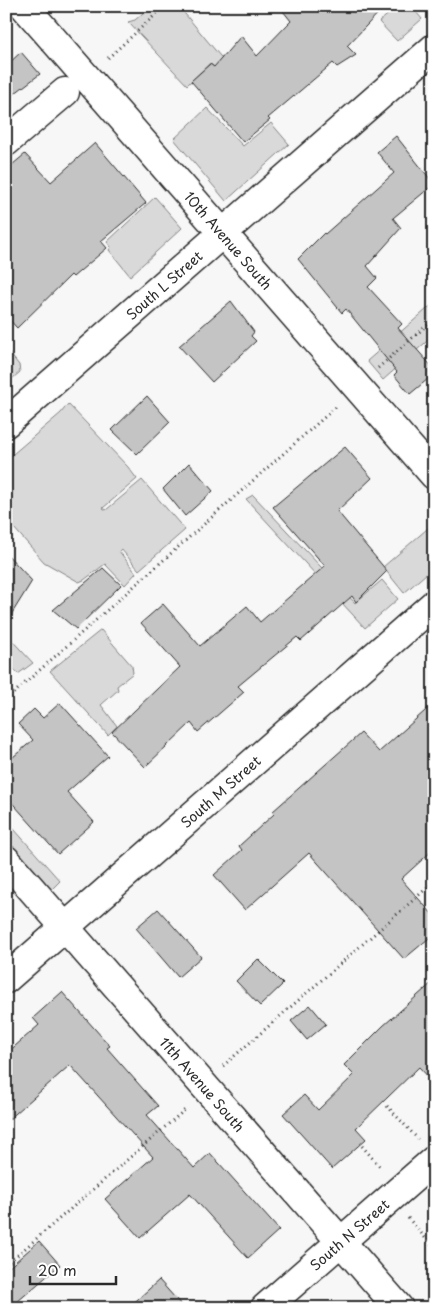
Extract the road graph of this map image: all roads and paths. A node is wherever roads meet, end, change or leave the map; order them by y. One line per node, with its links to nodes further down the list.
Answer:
1 (24, 6): 7 (street, 10th Avenue South)
2 (165, 6): 4 (path)
3 (434, 48): 7 (street, South L Street)
4 (106, 60)
5 (65, 92): 6 (street)
6 (6, 142)
7 (222, 234): 11 (street, South L Street); 12 (street, 10th Avenue South)
8 (434, 319): 9 (path)
9 (375, 371)
10 (343, 401): 14 (path)
11 (6, 423)
12 (434, 475)
13 (434, 604): 17 (street, South M Street)
14 (6, 700)
15 (6, 860): 17 (street, 11th Avenue South)
16 (434, 882): 19 (path)
17 (65, 927): 18 (street, South M Street); 26 (street, 11th Avenue South)
18 (6, 979)
19 (222, 1066)
20 (194, 1102): 28 (path)
21 (387, 1106): 23 (path)
22 (362, 1146): 24 (path)
23 (427, 1151): 26 (street, South N Street)
24 (385, 1172)
25 (404, 1214): 27 (path)
26 (341, 1242): 29 (street, South N Street); 30 (street, 11th Avenue South)
27 (434, 1248)
28 (6, 1265)
29 (265, 1308)
30 (399, 1308)

